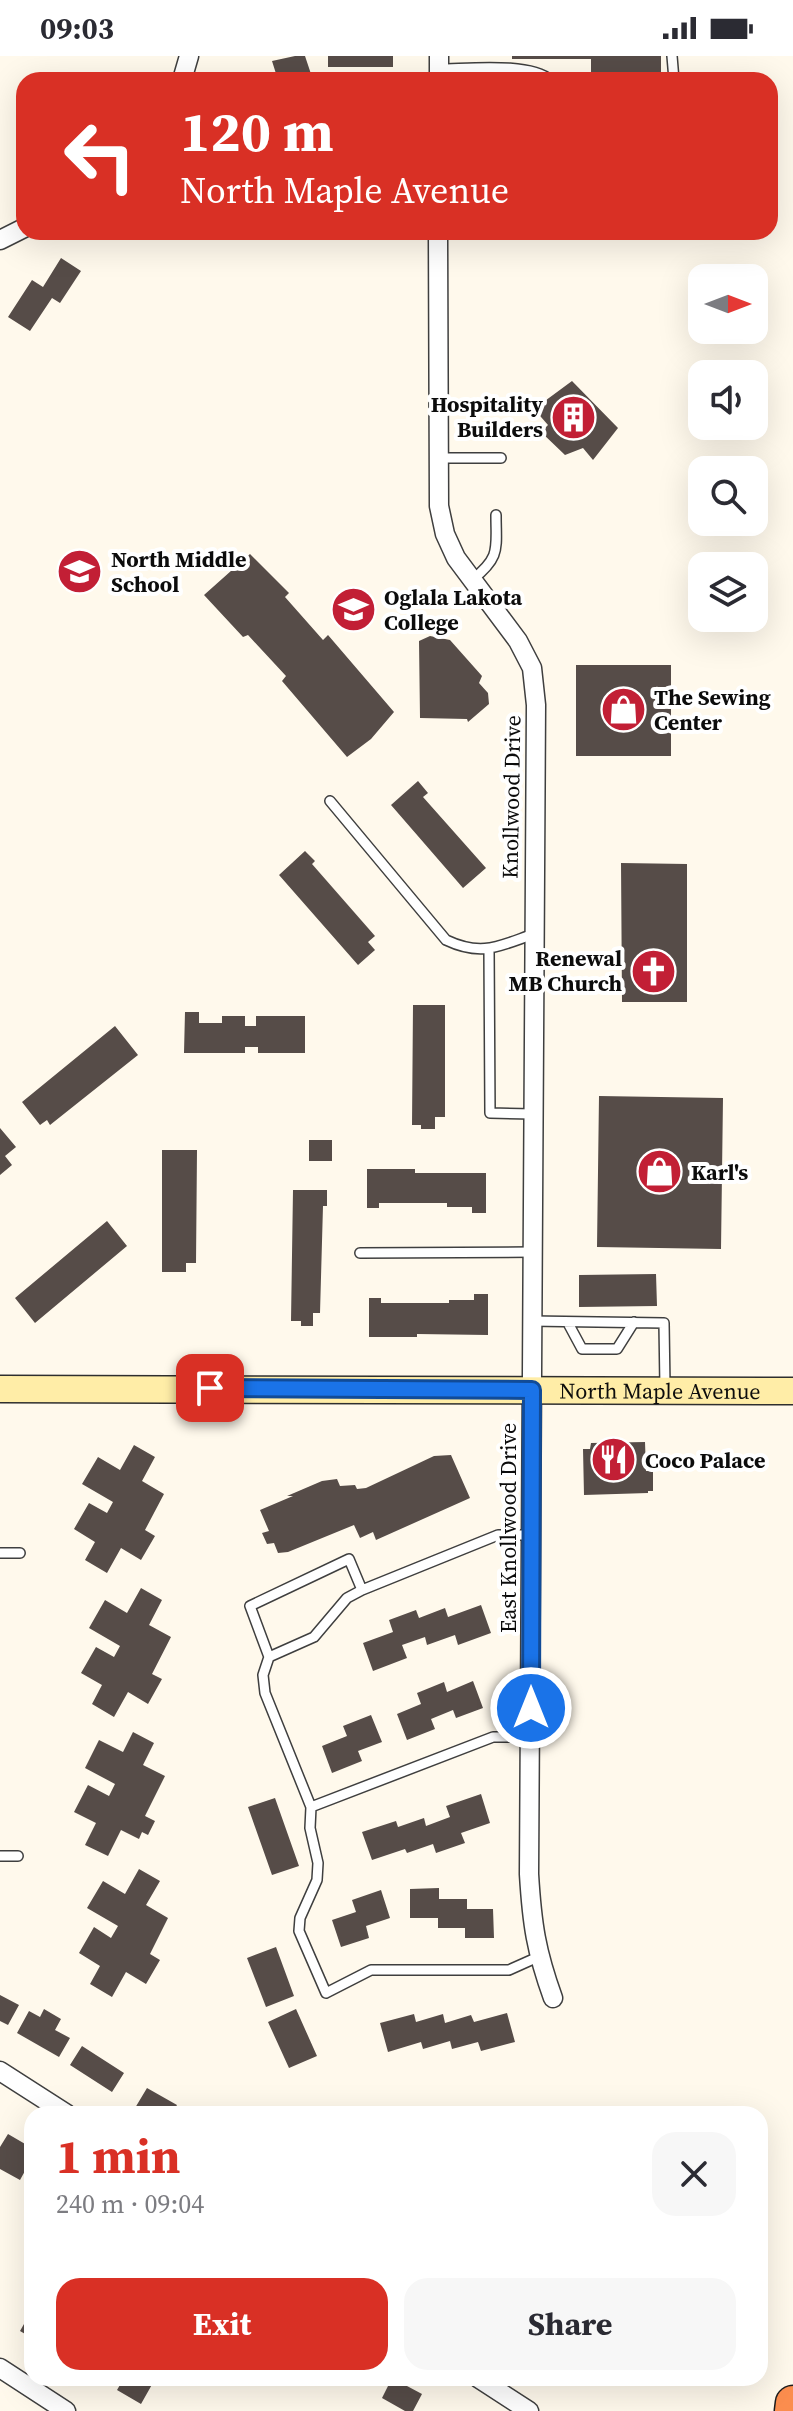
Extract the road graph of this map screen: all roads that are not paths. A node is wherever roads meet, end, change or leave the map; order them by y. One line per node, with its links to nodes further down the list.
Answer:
1 (439, 68): 2 (lane)
2 (533, 72)
3 (438, 240): 4 (street, Knollwood Drive)
4 (437, 458): 5 (lane); 7 (street, Knollwood Drive)
5 (501, 458)
6 (496, 515): 7 (lane)
7 (472, 580): 9 (street, Knollwood Drive)
8 (330, 801): 10 (lane)
9 (534, 934): 10 (lane); 11 (street, Knollwood Drive)
10 (489, 949): 11 (lane)
11 (533, 1114): 12 (street, Knollwood Drive)
12 (532, 1252): 13 (lane); 14 (street, Knollwood Drive)
13 (360, 1253)
14 (531, 1321): 16 (lane); 18 (street, Knollwood Drive)
15 (634, 1322): 16 (lane); 16 (lane); 19 (lane)
16 (568, 1323)
17 (0, 1389): 18 (street, North Maple Avenue)
18 (532, 1390): 19 (street, North Maple Avenue); 21 (street, East Knollwood Drive)
19 (665, 1391): 20 (street, North Maple Avenue)
20 (793, 1391)
21 (532, 1535): 24 (lane); 26 (street, East Knollwood Drive)
22 (0, 1553): 23 (lane)
23 (20, 1553)
24 (362, 1590): 25 (lane); 25 (lane)
25 (269, 1657): 27 (lane)
26 (531, 1737): 27 (lane); 30 (street, East Knollwood Drive)
27 (311, 1807): 30 (lane)
28 (0, 1856): 29 (lane)
29 (18, 1856)
30 (538, 1957): 31 (street, East Knollwood Drive)
31 (553, 1998)
32 (0, 2071): 33 (street)
33 (55, 2106)
34 (0, 2368): 35 (street)
35 (24, 2384)
36 (28, 2386): 39 (street)
37 (490, 2386): 40 (street)
38 (793, 2403): 41 (highway)
39 (66, 2411)
40 (529, 2411)
41 (792, 2411)

